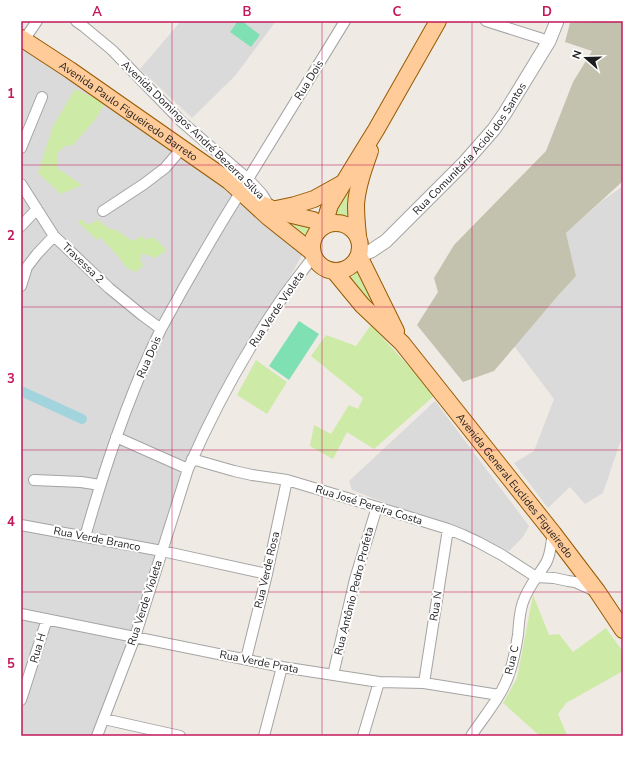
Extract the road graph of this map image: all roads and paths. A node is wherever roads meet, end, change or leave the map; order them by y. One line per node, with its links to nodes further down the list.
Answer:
1 (37, 21): 7 (street)
2 (76, 21): 15 (street, Avenida Domingos André Bezerra Silva)
3 (345, 21): 15 (street, Rua Dois)
4 (438, 21): 10 (main road)
5 (486, 21): 8 (street)
6 (557, 21): 8 (street, Rua Comunitária Acioli dos Santos)
7 (23, 39): 12 (main road, Avenida Paulo Figueiredo Barreto)
8 (549, 41): 24 (street, Rua Comunitária Acioli dos Santos)
9 (42, 97): 11 (street)
10 (376, 130): 13 (main road); 22 (main road)
11 (21, 148)
12 (182, 148): 15 (main road, Avenida Paulo Figueiredo Barreto); 18 (street)
13 (343, 183): 17 (main road); 19 (main road)
14 (21, 184): 16 (street, Travessa 2)
15 (241, 187): 17 (main road, Avenida Paulo Figueiredo Barreto); 23 (main road, Avenida Paulo Figueiredo Barreto); 27 (street, Rua Dois)
16 (37, 210): 20 (street); 21 (street, Travessa 2)
17 (272, 210): 19 (main road, Avenida Paulo Figueiredo Barreto)
18 (104, 211)
19 (326, 225): 22 (main road); 23 (main road)
20 (21, 226)
21 (54, 236): 26 (street); 27 (street, Travessa 2)
22 (358, 236): 24 (main road)
23 (313, 254): 25 (main road); 30 (street, Rua Verde Violeta)
24 (359, 256): 25 (main road); 28 (main road, Avenida General Euclides Figueiredo)
25 (334, 271): 28 (main road, Avenida General Euclides Figueiredo)
26 (21, 286)
27 (161, 329): 29 (street, Rua Dois)
28 (402, 343): 37 (main road, Avenida General Euclides Figueiredo)
29 (116, 437): 30 (street); 33 (street, Rua Dois)
30 (190, 464): 32 (street, Rua José Pereira Costa); 39 (street, Rua Verde Violeta)
31 (34, 480): 33 (street)
32 (287, 480): 34 (street, Rua José Pereira Costa); 40 (street, Rua Verde Rosa)
33 (100, 485): 38 (street, Rua Dois)
34 (377, 507): 36 (street, Rua José Pereira Costa); 49 (street, Rua Antônio Pedro Profeta)
35 (21, 525): 38 (street, Rua Verde Branco)
36 (448, 529): 41 (street, Rua José Pereira Costa); 51 (street, Rua N)
37 (553, 533): 41 (street); 42 (main road, Avenida General Euclides Figueiredo)
38 (85, 537): 39 (street, Rua Verde Branco)
39 (162, 551): 40 (street, Rua Verde Branco); 46 (street, Rua Verde Violeta)
40 (267, 574): 47 (street, Rua Verde Rosa)
41 (536, 577): 42 (street, Rua José Pereira Costa); 52 (street, Rua C)
42 (597, 591): 45 (main road, Avenida General Euclides Figueiredo)
43 (21, 614): 44 (street, Rua Verde Prata)
44 (47, 618): 46 (street, Rua Verde Prata); 53 (street, Rua H)
45 (623, 630)
46 (135, 637): 47 (street, Rua Verde Prata); 54 (street, Rua Verde Violeta)
47 (246, 660): 48 (street, Rua Verde Prata)
48 (282, 667): 49 (street, Rua Verde Prata); 57 (street)
49 (333, 675): 50 (street, Rua Verde Prata)
50 (379, 682): 51 (street, Rua Verde Prata); 58 (street)
51 (424, 683): 52 (street, Rua Verde Prata)
52 (499, 695): 59 (street, Rua C)
53 (21, 700)
54 (104, 719): 55 (street, Rua Verde Violeta); 56 (street)
55 (96, 736)
56 (180, 736)
57 (264, 736)
58 (363, 736)
59 (471, 736)

